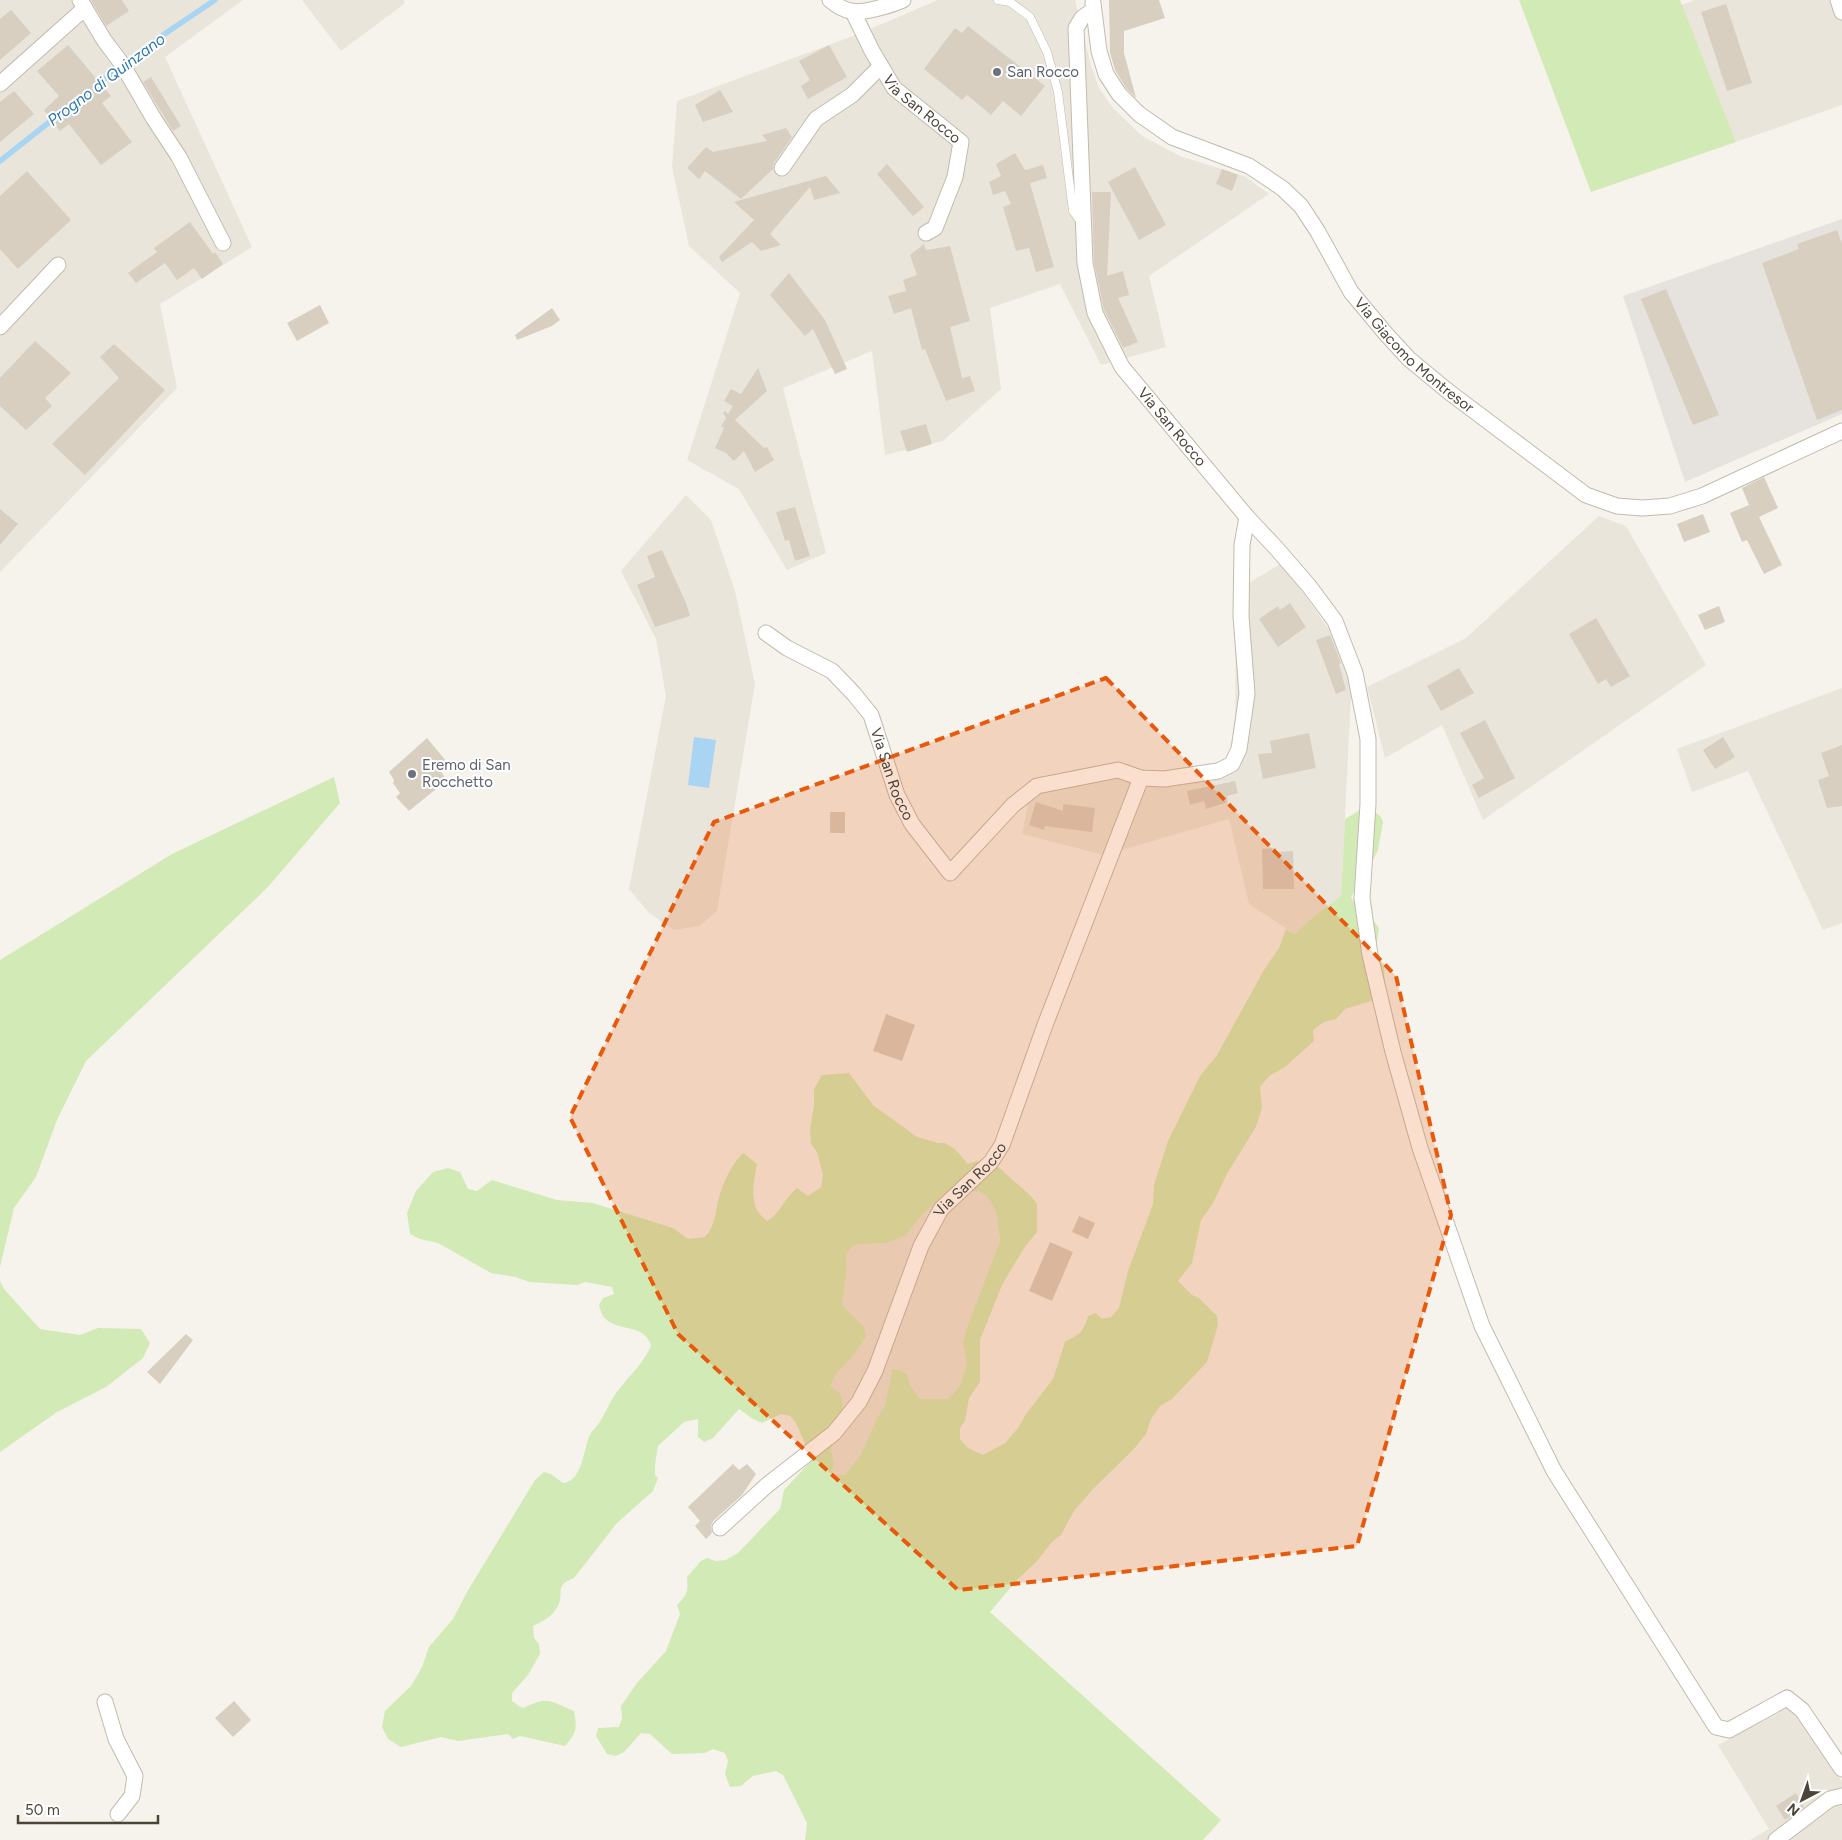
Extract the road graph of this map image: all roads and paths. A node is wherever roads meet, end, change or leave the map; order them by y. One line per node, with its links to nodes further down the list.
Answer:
1 (830, 0): 7 (street)
2 (998, 0): 12 (lane)
3 (1838, 0): 8 (street)
4 (904, 1): 7 (street)
5 (83, 4): 10 (street); 14 (street)
6 (1093, 5): 12 (street, Via San Rocco); 17 (street, Via Giacomo Montresor)
7 (853, 12): 9 (street, Via San Rocco)
8 (1842, 12)
9 (881, 66): 11 (street, Via San Rocco); 13 (street, Via San Rocco)
10 (0, 84)
11 (782, 168)
12 (1084, 226): 18 (street, Via San Rocco)
13 (926, 233)
14 (224, 243)
15 (58, 265): 16 (street)
16 (0, 327)
17 (1842, 431)
18 (1246, 517): 20 (street, Via San Rocco); 23 (street)
19 (766, 633): 20 (street, Via San Rocco)
20 (1141, 778): 21 (street, Via San Rocco)
21 (720, 1528)
22 (105, 1702): 25 (street)
23 (1839, 1764)
24 (1842, 1796): 26 (street)
25 (118, 1814)
26 (1776, 1840)

